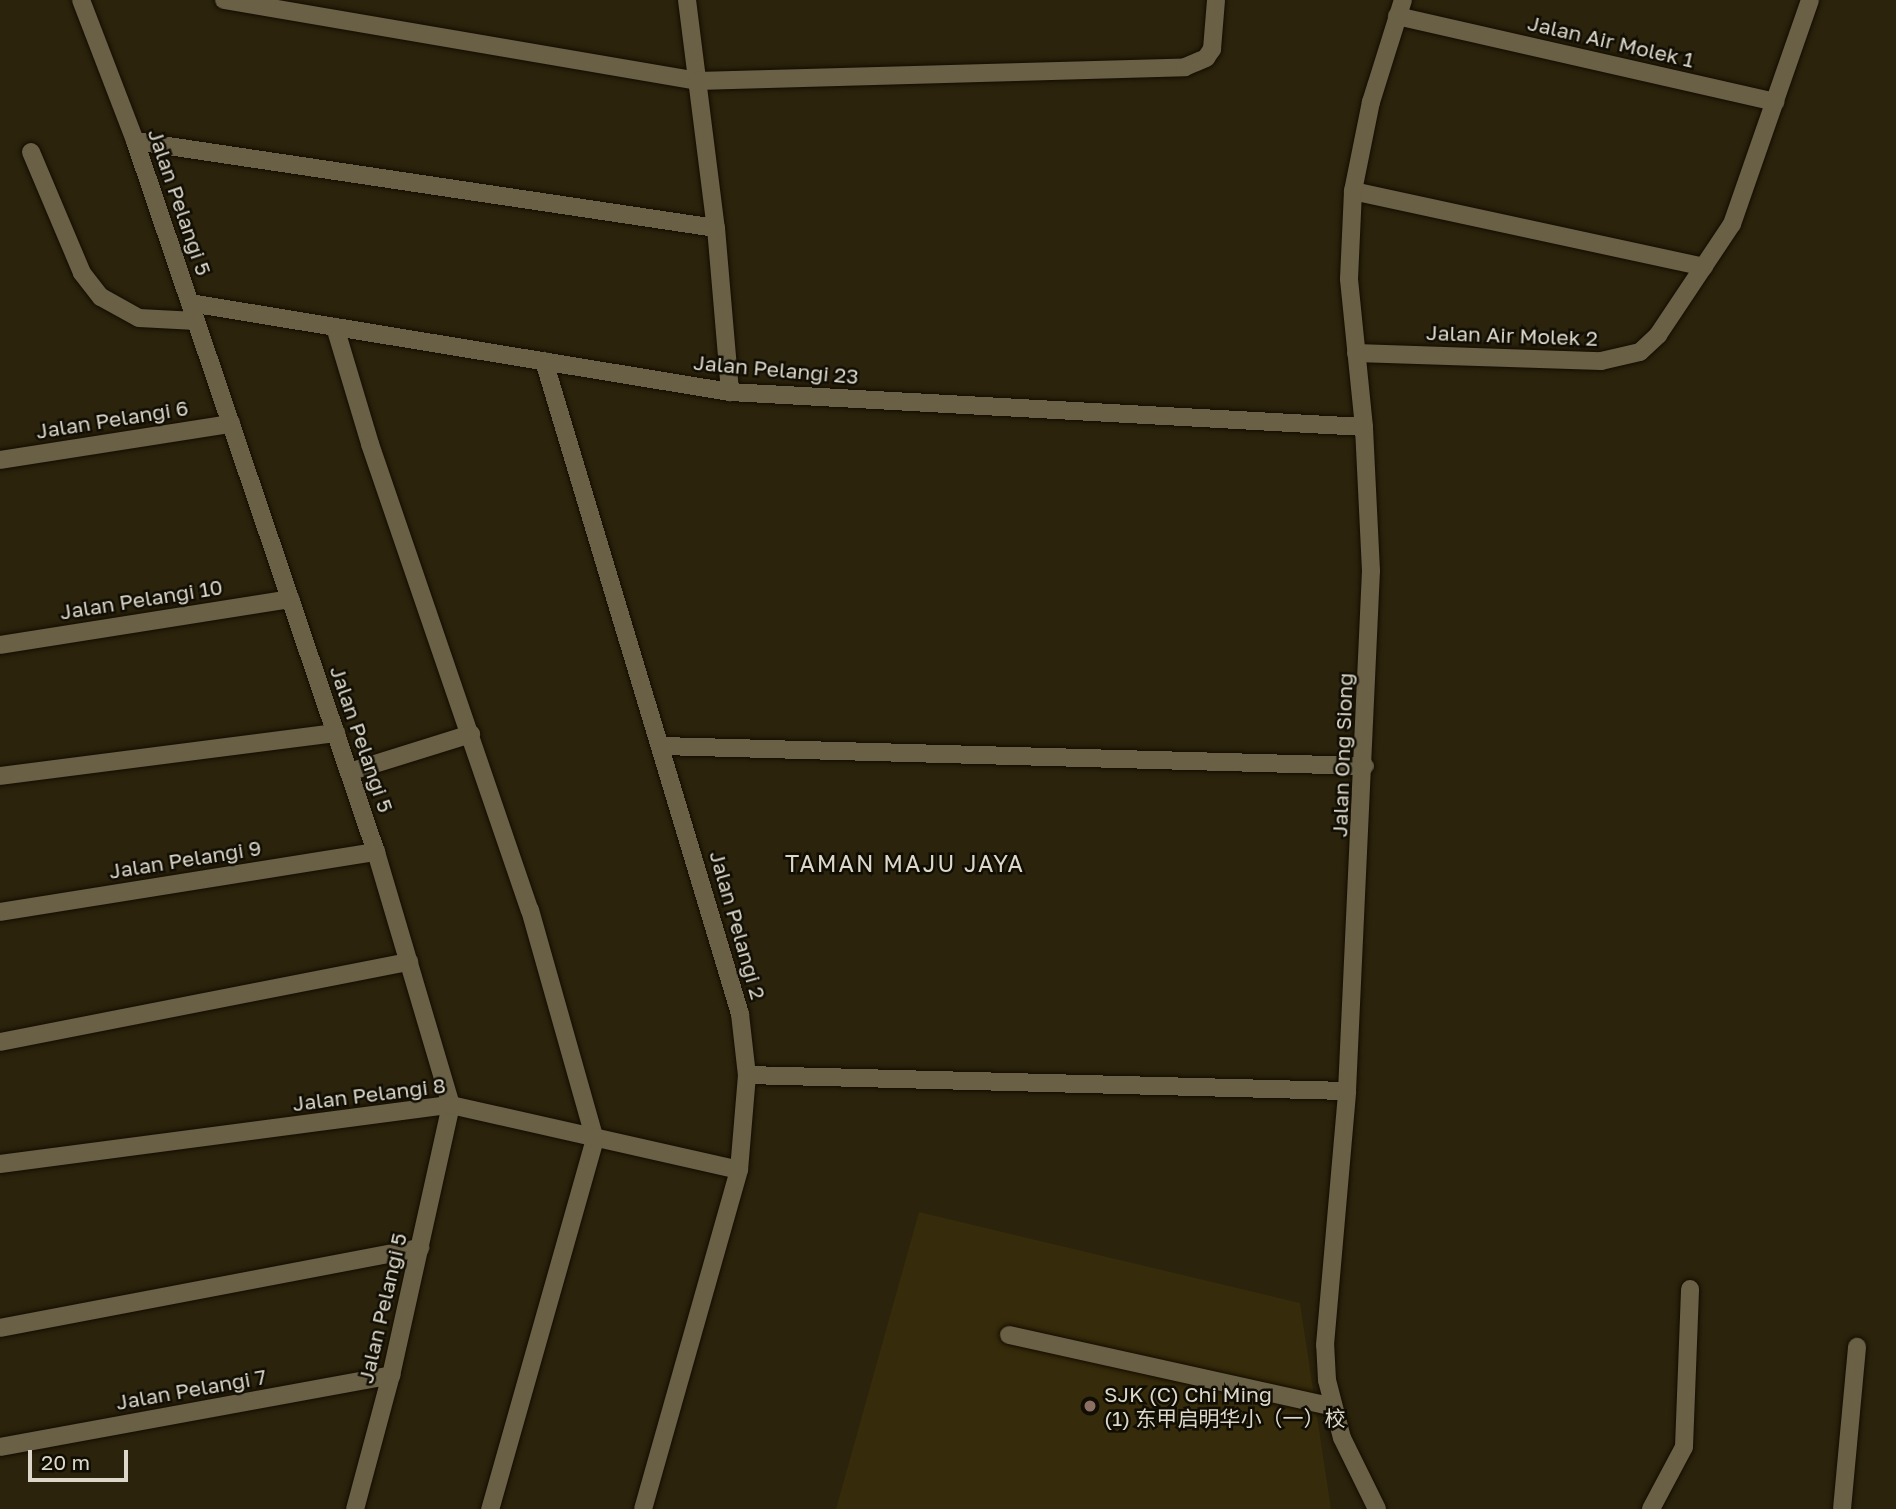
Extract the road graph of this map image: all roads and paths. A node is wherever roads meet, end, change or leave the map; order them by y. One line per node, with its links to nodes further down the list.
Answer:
1 (81, 0): 9 (street, Jalan Pelangi 5)
2 (224, 0): 7 (street)
3 (687, 0): 7 (street)
4 (1216, 0): 7 (street)
5 (1810, 0): 8 (street)
6 (1400, 8): 8 (street, Jalan Air Molek 1); 11 (street, Jalan Ong Siong)
7 (697, 81): 12 (street)
8 (1775, 102): 13 (street)
9 (135, 141): 12 (street); 14 (street, Jalan Pelangi 5)
10 (31, 152): 15 (street)
11 (1353, 191): 13 (street); 17 (street, Jalan Ong Siong)
12 (716, 228): 19 (street)
13 (1704, 267): 17 (street, Jalan Air Molek 2)
14 (190, 303): 15 (street, Jalan Pelangi 5); 16 (street, Jalan Pelangi 23)
15 (196, 321): 20 (street, Jalan Pelangi 5)
16 (335, 327): 18 (street, Jalan Pelangi 23); 26 (street)
17 (1356, 353): 21 (street, Jalan Ong Siong)
18 (544, 361): 19 (street, Jalan Pelangi 23); 27 (street, Jalan Pelangi 2)
19 (730, 392): 21 (street, Jalan Pelangi 23)
20 (231, 424): 22 (street, Jalan Pelangi 6); 23 (street, Jalan Pelangi 5)
21 (1364, 427): 28 (street, Jalan Ong Siong)
22 (0, 460)
23 (290, 599): 24 (street, Jalan Pelangi 10); 25 (street, Jalan Pelangi 5)
24 (0, 645)
25 (335, 733): 29 (street, Jalan Pelangi 5); 30 (street)
26 (471, 734): 29 (street); 38 (street)
27 (662, 746): 28 (street); 35 (street, Jalan Pelangi 2)
28 (1365, 766): 36 (street, Jalan Ong Siong)
29 (349, 772): 31 (street, Jalan Pelangi 5)
30 (0, 776)
31 (376, 852): 32 (street, Jalan Pelangi 9); 33 (street, Jalan Pelangi 5)
32 (0, 912)
33 (409, 962): 34 (street); 37 (street, Jalan Pelangi 5)
34 (0, 1042)
35 (747, 1075): 36 (street); 40 (street, Jalan Pelangi 2)
36 (1347, 1091): 47 (street, Jalan Ong Siong)
37 (451, 1104): 38 (street, Jalan Pelangi 8); 39 (street, Jalan Pelangi 8); 41 (street, Jalan Pelangi 5)
38 (595, 1139): 40 (street, Jalan Pelangi 8); 51 (street)
39 (0, 1164)
40 (739, 1170): 52 (street, Jalan Pelangi 2)
41 (420, 1248): 43 (street); 46 (street, Jalan Pelangi 5)
42 (1690, 1289): 49 (street)
43 (0, 1328)
44 (1009, 1335): 47 (street)
45 (1857, 1347): 54 (street)
46 (391, 1375): 48 (street, Jalan Pelangi 7); 50 (street, Jalan Pelangi 5)
47 (1333, 1408): 53 (street, Jalan Ong Siong)
48 (0, 1447)
49 (1653, 1508)
50 (355, 1509)
51 (490, 1509)
52 (643, 1509)
53 (1377, 1509)
54 (1842, 1509)

